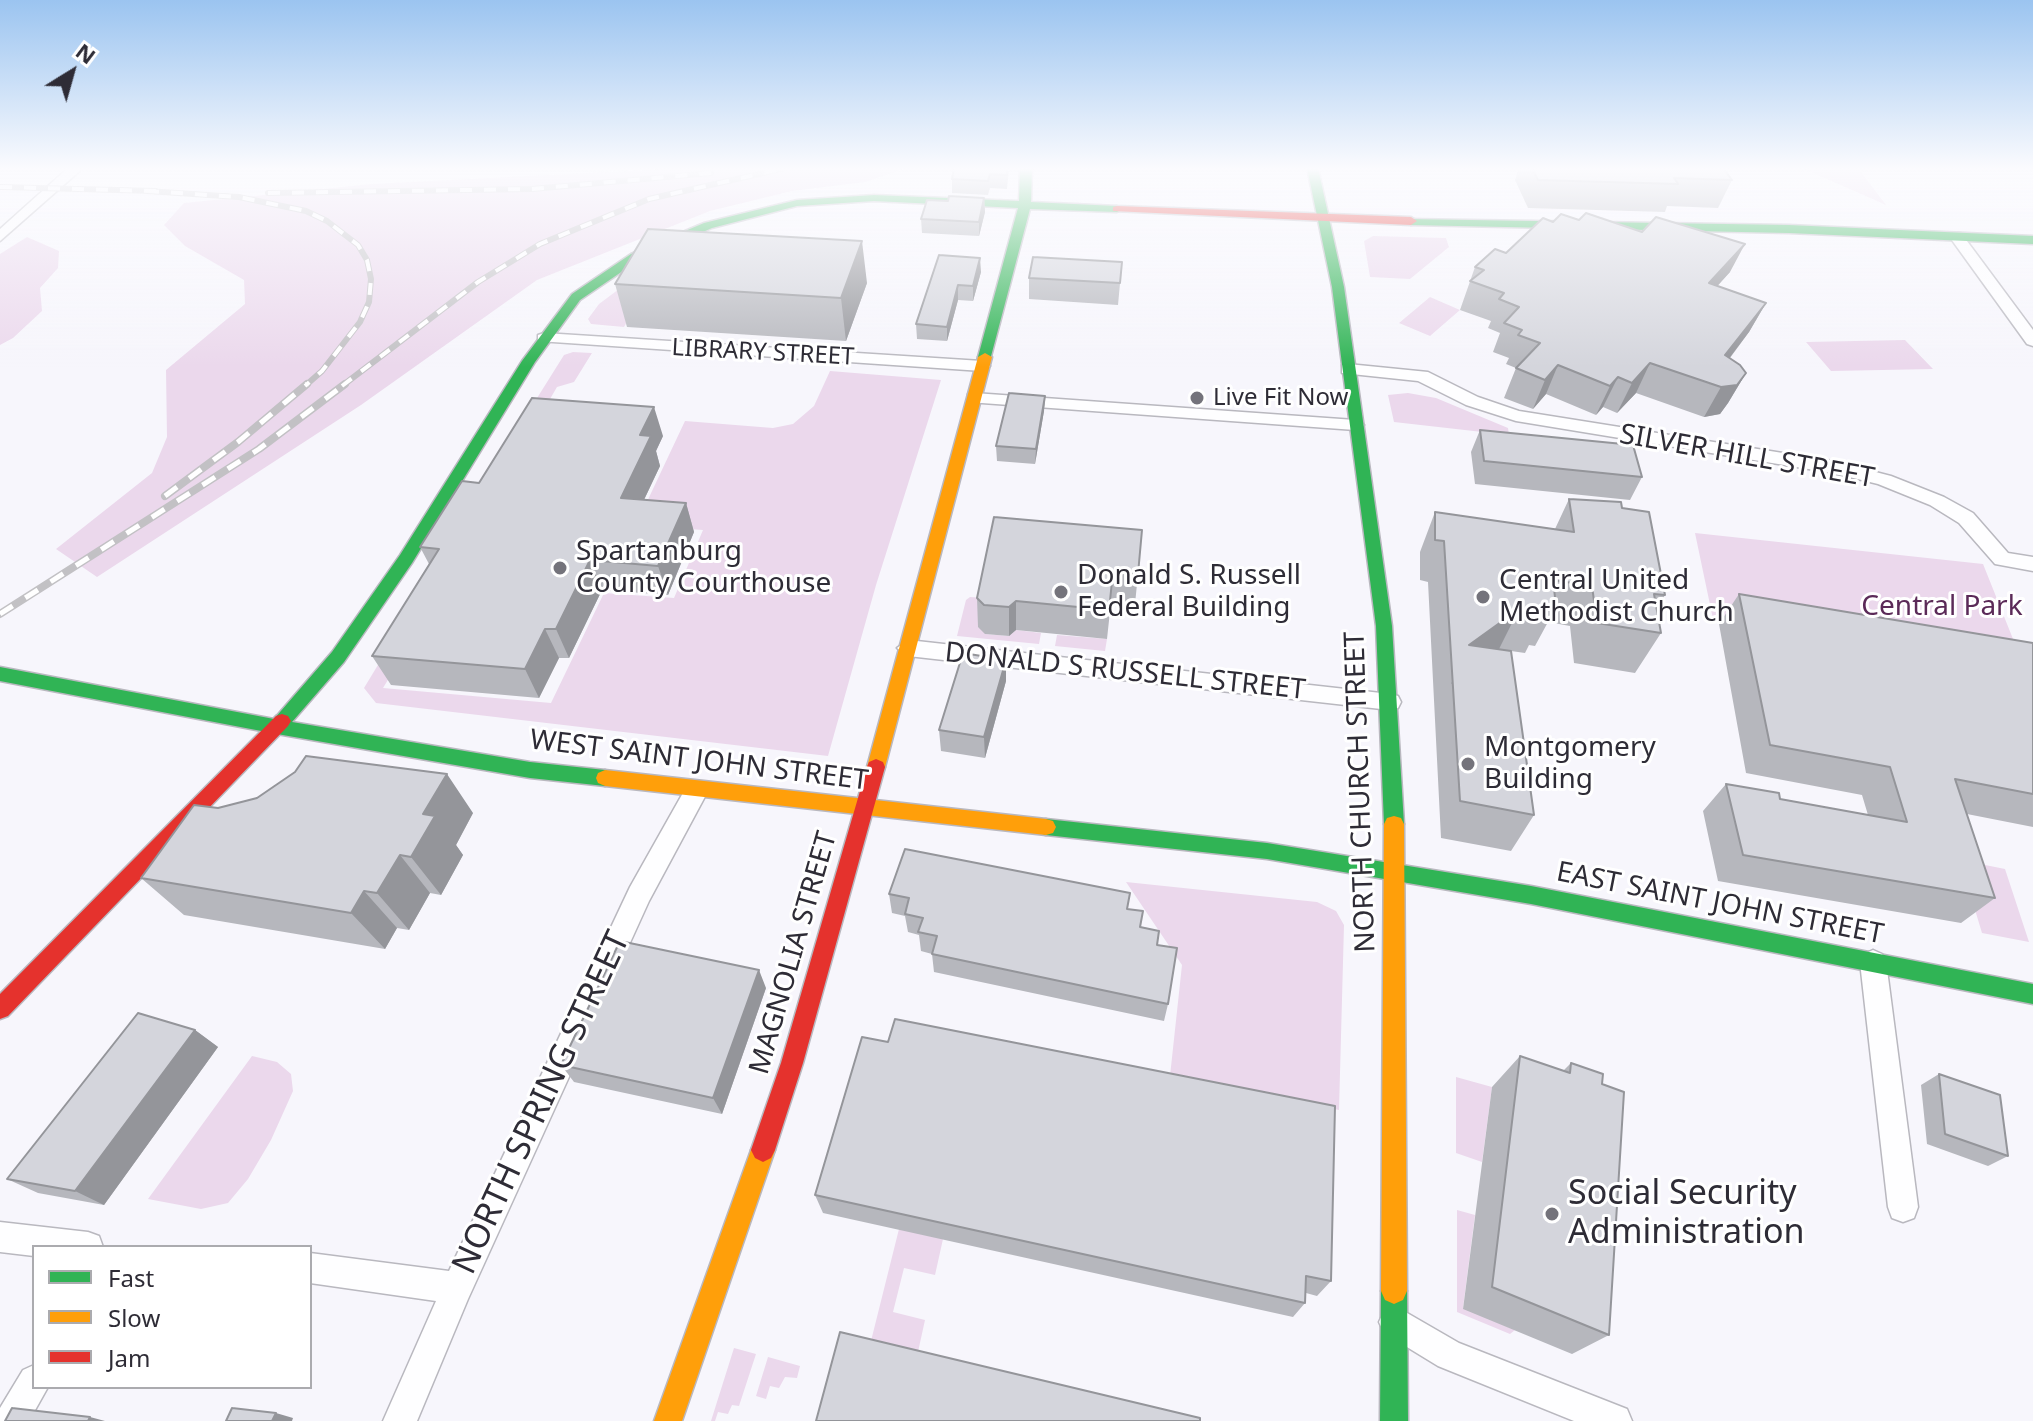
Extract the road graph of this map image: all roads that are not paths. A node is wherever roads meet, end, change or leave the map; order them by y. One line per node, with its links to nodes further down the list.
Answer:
1 (685, 234): 7 (main road)
2 (1017, 234): 9 (main road, MAGNOLIA STREET)
3 (1327, 234): 10 (main road, NORTH CHURCH STREET)
4 (1893, 234): 5 (main road)
5 (1956, 236): 6 (main road); 8 (street)
6 (2033, 240)
7 (544, 338): 9 (street, LIBRARY STREET); 18 (main road)
8 (2033, 341)
9 (982, 366): 12 (main road, MAGNOLIA STREET)
10 (1349, 374): 11 (street, SILVER HILL STREET); 11 (street, SILVER HILL STREET); 13 (main road, NORTH CHURCH STREET)
11 (1441, 386): 14 (street, SILVER HILL STREET)
12 (974, 398): 13 (street); 15 (main road, MAGNOLIA STREET)
13 (1355, 425): 17 (main road, NORTH CHURCH STREET)
14 (2033, 564)
15 (908, 648): 17 (street, DONALD S RUSSELL STREET); 20 (main road, MAGNOLIA STREET)
16 (0, 674): 18 (main road, WEST SAINT JOHN STREET)
17 (1390, 702): 21 (main road, NORTH CHURCH STREET)
18 (277, 727): 19 (main road, WEST SAINT JOHN STREET); 24 (main road)
19 (696, 791): 20 (main road, WEST SAINT JOHN STREET); 29 (street, NORTH SPRING STREET)
20 (865, 809): 21 (main road, WEST SAINT JOHN STREET); 34 (main road, MAGNOLIA STREET)
21 (1395, 874): 22 (main road, EAST SAINT JOHN STREET); 30 (main road, NORTH CHURCH STREET)
22 (1873, 962): 23 (main road, EAST SAINT JOHN STREET); 25 (street)
23 (2033, 994)
24 (0, 1009)
25 (1903, 1207)
26 (0, 1237): 27 (street)
27 (70, 1245)
28 (312, 1268): 29 (street)
29 (457, 1288): 33 (street, NORTH SPRING STREET)
30 (1395, 1322): 35 (main road, NORTH CHURCH STREET); 36 (street)
31 (32, 1384): 32 (street)
32 (11, 1421)
33 (400, 1421)
34 (668, 1421)
35 (1394, 1421)
36 (1615, 1421)

